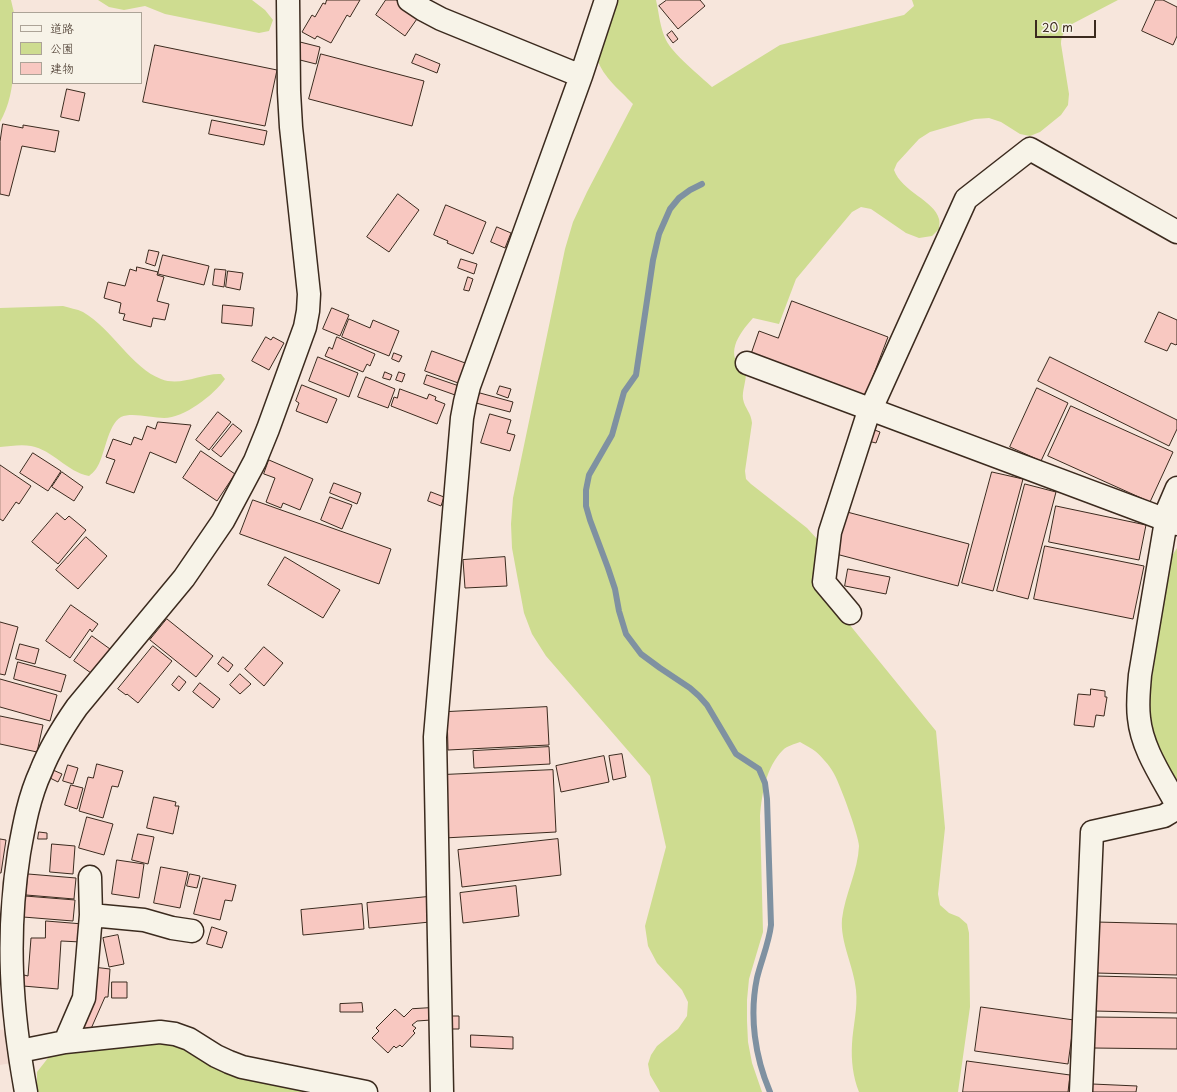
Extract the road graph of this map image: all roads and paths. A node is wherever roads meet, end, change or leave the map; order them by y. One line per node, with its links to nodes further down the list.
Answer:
1 (288, 0): 17 (street)
2 (409, 0): 4 (street)
3 (606, 0): 4 (street)
4 (581, 76): 20 (street)
5 (1177, 232): 7 (street)
6 (746, 363): 7 (street)
7 (871, 409): 9 (street); 10 (street)
8 (1177, 488): 9 (street)
9 (1172, 522): 11 (street)
10 (850, 613)
11 (1177, 804)
12 (1177, 808): 21 (street)
13 (90, 877): 14 (street)
14 (91, 915): 15 (street); 16 (street)
15 (192, 931)
16 (65, 1042): 17 (street); 19 (street)
17 (20, 1051): 18 (street)
18 (26, 1092)
19 (366, 1092)
20 (442, 1092)
21 (1081, 1092)

